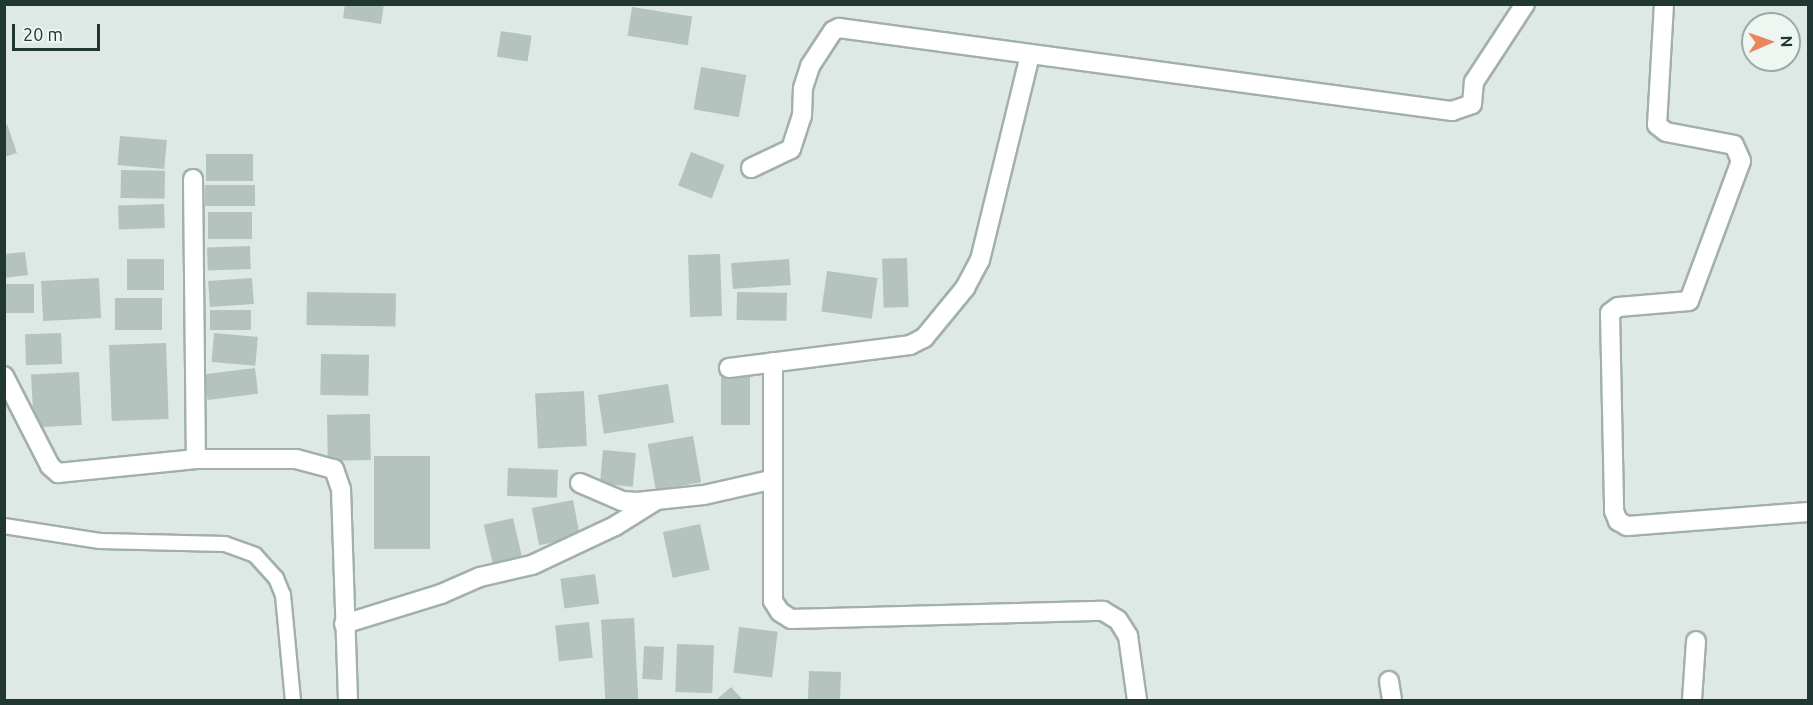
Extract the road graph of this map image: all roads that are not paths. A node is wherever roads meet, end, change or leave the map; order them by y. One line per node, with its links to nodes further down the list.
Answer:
1 (1525, 4): 3 (street)
2 (1664, 4): 13 (street)
3 (1030, 55): 4 (street); 6 (street)
4 (751, 168)
5 (193, 179): 9 (street)
6 (773, 362): 7 (street); 10 (street)
7 (729, 368)
8 (5, 380): 9 (street)
9 (196, 459): 15 (street)
10 (770, 480): 12 (street); 20 (street)
11 (580, 483): 12 (street)
12 (655, 501): 15 (street)
13 (1809, 512)
14 (4, 526): 18 (lane)
15 (344, 624): 19 (street)
16 (1696, 641): 22 (street)
17 (1389, 681): 21 (street)
18 (293, 700)
19 (348, 700)
20 (1137, 700)
21 (1392, 700)
22 (1692, 700)

